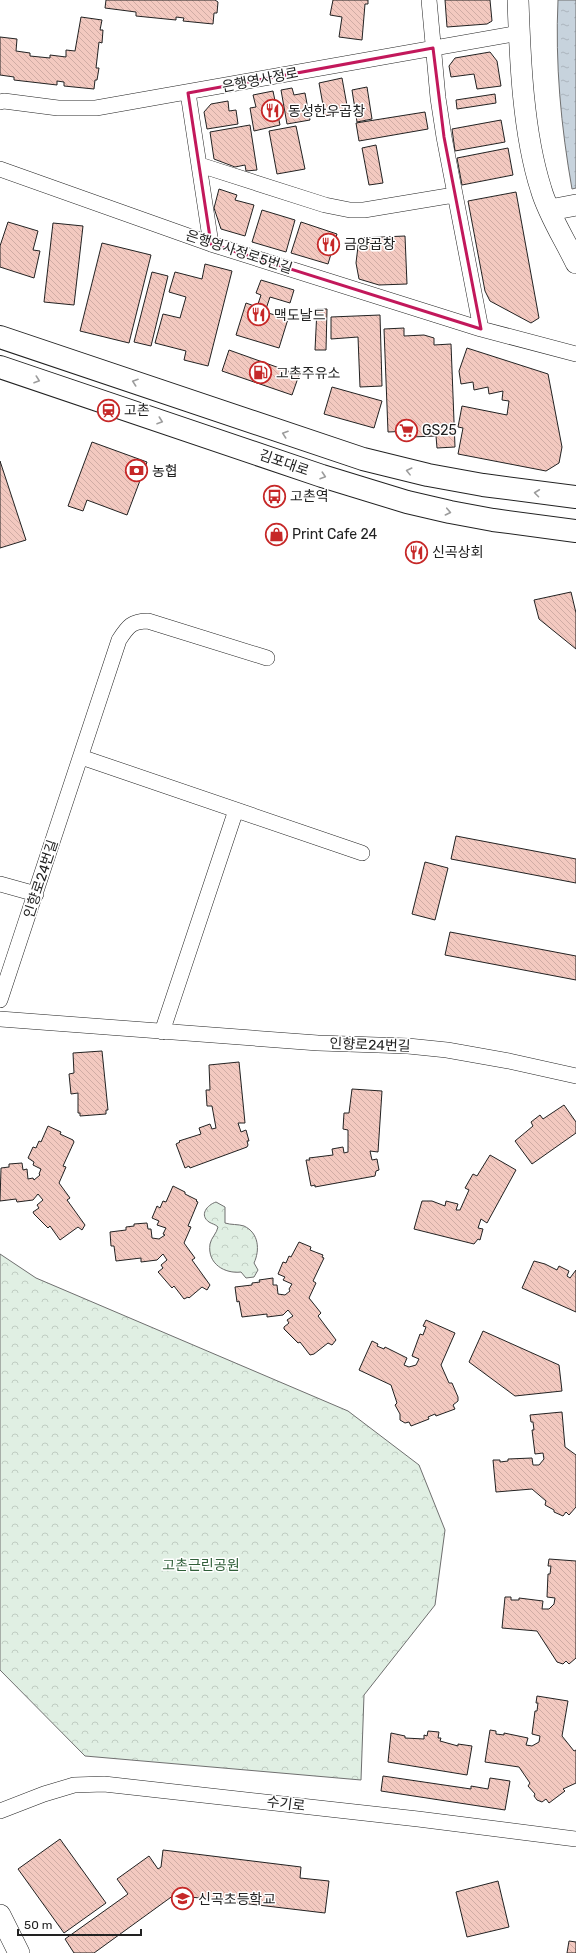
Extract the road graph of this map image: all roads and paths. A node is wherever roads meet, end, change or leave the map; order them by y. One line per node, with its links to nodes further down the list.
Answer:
1 (429, 0): 4 (street)
2 (518, 0): 3 (street)
3 (519, 33): 4 (street, 은행영사정로); 11 (street)
4 (433, 48): 5 (street, 은행영사정로); 9 (street)
5 (188, 93): 6 (street, 은행영사정로); 7 (street)
6 (0, 102)
7 (200, 165): 9 (street); 12 (street)
8 (0, 169): 12 (street, 은행영사정로5번길)
9 (454, 195): 14 (street)
10 (576, 205): 11 (street)
11 (550, 210): 13 (street)
12 (211, 244): 14 (street, 은행영사정로5번길)
13 (576, 263)
14 (481, 329): 16 (street, 은행영사정로5번길)
15 (0, 337): 18 (main road, 김포대로, one-way to 15)
16 (576, 354)
17 (0, 367): 19 (main road, 김포대로, one-way to 19)
18 (576, 497)
19 (576, 531)
20 (266, 658): 21 (street, 인향로24번길)
21 (81, 757): 22 (street); 25 (street, 인향로24번길)
22 (236, 810): 23 (street); 28 (street)
23 (362, 853)
24 (0, 884): 25 (street)
25 (36, 894): 26 (street, 인향로24번길)
26 (0, 1000)
27 (0, 1020): 28 (street, 인향로24번길)
28 (162, 1032): 29 (street, 인향로24번길)
29 (576, 1076)
30 (0, 1811): 31 (street, 수기로)
31 (576, 1839)
32 (0, 1915): 33 (street)
33 (19, 1953)

